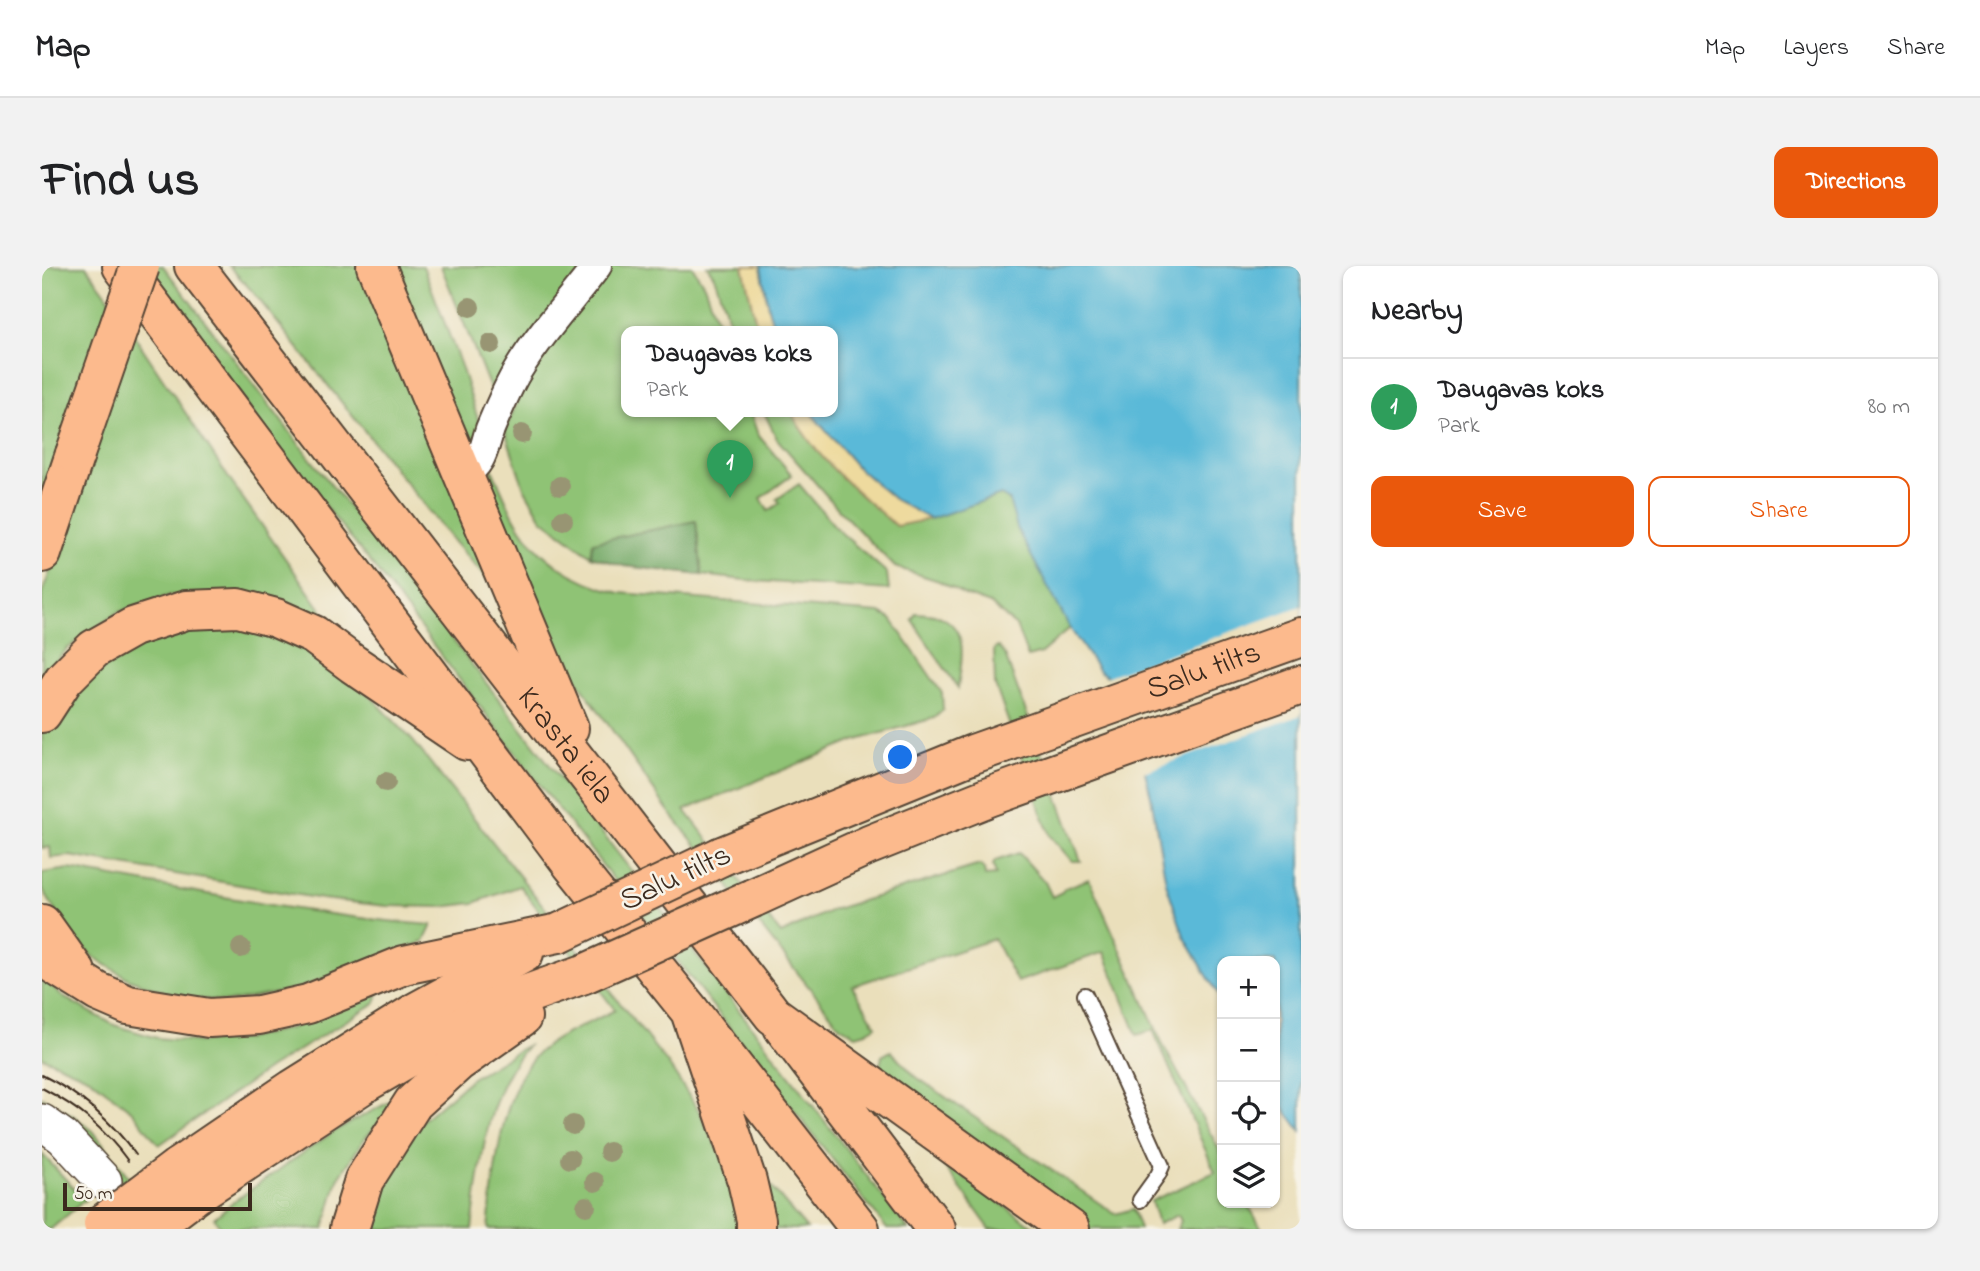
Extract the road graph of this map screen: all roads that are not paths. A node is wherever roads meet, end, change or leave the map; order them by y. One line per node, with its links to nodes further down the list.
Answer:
1 (122, 266): 11 (main road, Krasta iela)
2 (140, 266): 7 (main road, bridge)
3 (194, 266): 12 (main road, Krasta iela)
4 (376, 266): 6 (main road)
5 (597, 266): 6 (street)
6 (464, 475): 12 (main road)
7 (43, 550)
8 (1301, 637): 14 (main road, Salu tilts, bridge)
9 (1301, 685): 16 (main road, Salu tilts, bridge)
10 (42, 713): 11 (main road)
11 (492, 758): 19 (main road, Krasta iela)
12 (588, 775): 20 (main road, Krasta iela)
13 (42, 924): 17 (main road)
14 (559, 933): 17 (main road); 23 (main road, Salu tilts)
15 (42, 957): 17 (main road)
16 (584, 974): 23 (main road, Salu tilts); 27 (main road)
17 (84, 982)
18 (1086, 995): 24 (lane)
19 (690, 1011): 28 (main road); 29 (main road, Krasta iela)
20 (773, 1015): 30 (main road, Krasta iela); 31 (main road)
21 (42, 1122): 22 (street)
22 (104, 1181)
23 (186, 1181): 25 (main road, Salu tilts, bridge); 26 (main road, Salu tilts, bridge)
24 (1140, 1200)
25 (100, 1227)
26 (150, 1229)
27 (349, 1229)
28 (756, 1229)
29 (860, 1229)
30 (936, 1229)
31 (1070, 1229)

